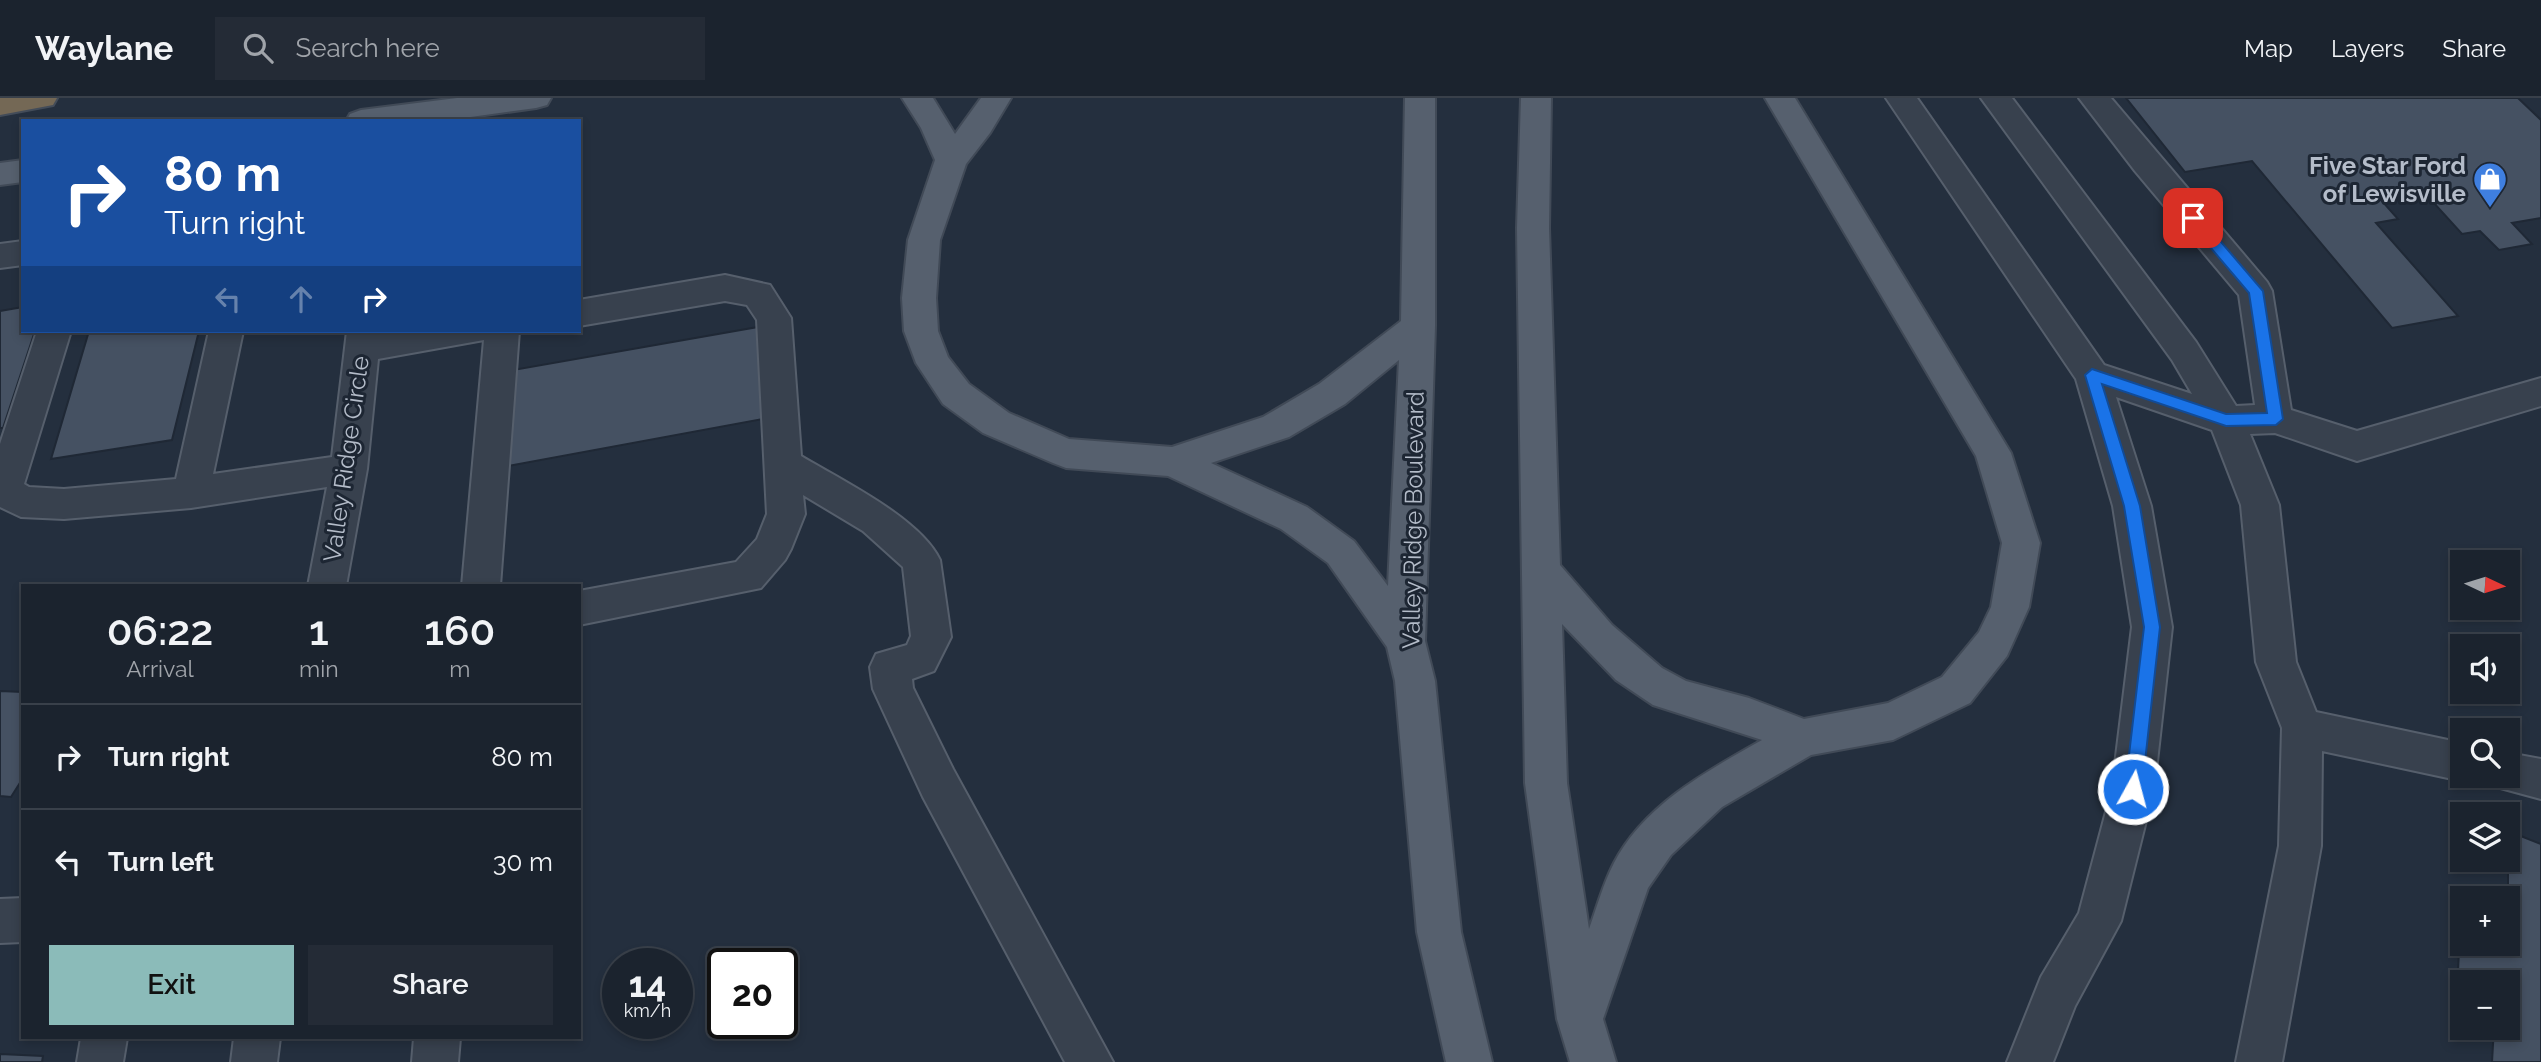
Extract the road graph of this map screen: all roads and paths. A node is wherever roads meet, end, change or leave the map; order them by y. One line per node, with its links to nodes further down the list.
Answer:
1 (42, 98): 11 (highway)
2 (536, 98): 12 (main road)
3 (917, 98): 14 (main road)
4 (996, 98): 14 (main road)
5 (1535, 98): 35 (main road)
6 (1780, 98): 41 (main road)
7 (1900, 98): 26 (street)
8 (1996, 98): 29 (street)
9 (2094, 98): 28 (street)
10 (1420, 103): 20 (main road, Valley Ridge Boulevard)
11 (0, 105)
12 (474, 112): 13 (main road)
13 (386, 119)
14 (951, 160): 30 (main road)
15 (21, 171): 16 (main road)
16 (0, 174)
17 (21, 253): 18 (street)
18 (0, 256)
19 (581, 313): 31 (street)
20 (1418, 326): 30 (main road); 39 (main road, Valley Ridge Boulevard)
21 (53, 333): 33 (street)
22 (226, 333): 34 (street)
23 (448, 333): 25 (street)
24 (502, 333): 37 (street)
25 (363, 340): 32 (street, Valley Ridge Circle)
26 (2092, 375): 29 (street); 57 (street)
27 (2541, 393): 28 (street)
28 (2276, 419): 29 (street)
29 (2226, 420): 40 (street)
30 (1172, 462): 39 (main road)
31 (783, 464): 38 (street); 54 (street)
32 (349, 469): 34 (street); 36 (street, Valley Ridge Circle)
33 (2, 489): 34 (street)
34 (191, 493)
35 (1541, 570): 41 (main road); 47 (main road)
36 (327, 584)
37 (481, 584)
38 (581, 608)
39 (1405, 641): 55 (main road, Valley Ridge Boulevard)
40 (2302, 728): 42 (street); 58 (street)
41 (1804, 738): 47 (main road)
42 (2450, 759)
43 (2520, 775): 44 (street)
44 (2541, 779)
45 (21, 920): 46 (street)
46 (0, 921)
47 (1580, 1019): 56 (main road)
48 (104, 1039): 51 (street)
49 (257, 1039): 52 (street)
50 (437, 1039): 53 (street)
51 (100, 1062)
52 (254, 1062)
53 (435, 1062)
54 (1090, 1062)
55 (1469, 1062)
56 (1593, 1062)
57 (2030, 1062)
58 (2259, 1062)

